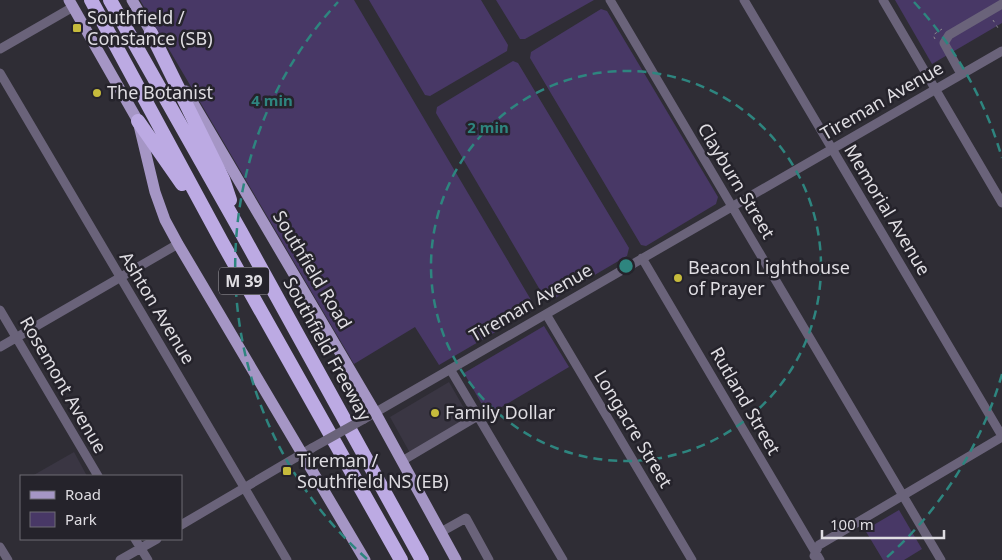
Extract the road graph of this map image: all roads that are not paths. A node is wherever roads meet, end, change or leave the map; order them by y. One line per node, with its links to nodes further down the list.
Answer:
1 (91, 0): 20 (highway, M 39)
2 (110, 0): 19 (highway, Southfield Freeway / M 39)
3 (132, 0): 9 (main road, Southfield Road)
4 (610, 0): 18 (street, Clayburn Street)
5 (744, 0): 16 (street, Memorial Avenue)
6 (883, 0): 14 (street)
7 (71, 3): 10 (street); 15 (main road)
8 (1002, 4): 13 (street)
9 (151, 34): 19 (highway); 29 (main road, Southfield Road)
10 (0, 49)
11 (1002, 50): 13 (street, Tireman Avenue)
12 (0, 73): 23 (street, Ashton Avenue)
13 (961, 74): 14 (street, Tireman Avenue)
14 (935, 90): 16 (street, Tireman Avenue); 17 (street)
15 (138, 121): 20 (highway); 21 (main road)
16 (832, 149): 18 (street, Tireman Avenue); 31 (street, Memorial Avenue)
17 (1002, 203)
18 (731, 207): 22 (street, Tireman Avenue); 36 (street, Clayburn Street)
19 (241, 232): 50 (highway, Southfield Freeway / M 39)
20 (222, 242): 49 (highway, M 39)
21 (178, 244): 23 (street); 32 (main road)
22 (642, 258): 25 (street, Tireman Avenue); 43 (street, Rutland Street)
23 (120, 277): 26 (street); 35 (street, Ashton Avenue)
24 (0, 310): 26 (street, Rosemont Avenue)
25 (546, 314): 28 (street, Tireman Avenue); 54 (street, Longacre Street)
26 (16, 337): 27 (street); 34 (street, Rosemont Avenue)
27 (0, 347)
28 (450, 369): 29 (street, Tireman Avenue); 30 (street)
29 (375, 412): 32 (street, Tireman Avenue, bridge); 33 (main road, Southfield Road)
30 (478, 416): 33 (street); 53 (street)
31 (1002, 436): 36 (street)
32 (302, 455): 35 (street, Tireman Avenue); 48 (main road)
33 (402, 461): 38 (main road, Southfield Road)
34 (97, 475)
35 (244, 488): 37 (street, Tireman Avenue); 47 (street, Ashton Avenue)
36 (903, 496): 43 (street); 55 (street, Clayburn Street)
37 (182, 524)
38 (441, 532): 51 (main road, Southfield Road); 52 (street)
39 (136, 540): 42 (street)
40 (155, 540): 42 (street)
41 (0, 547): 44 (street)
42 (141, 548): 45 (street); 46 (street)
43 (816, 558)
44 (8, 560)
45 (120, 560)
46 (148, 560)
47 (287, 560)
48 (365, 560)
49 (401, 560)
50 (422, 560)
51 (456, 560)
52 (489, 560)
53 (563, 560)
54 (692, 560)
55 (941, 560)

